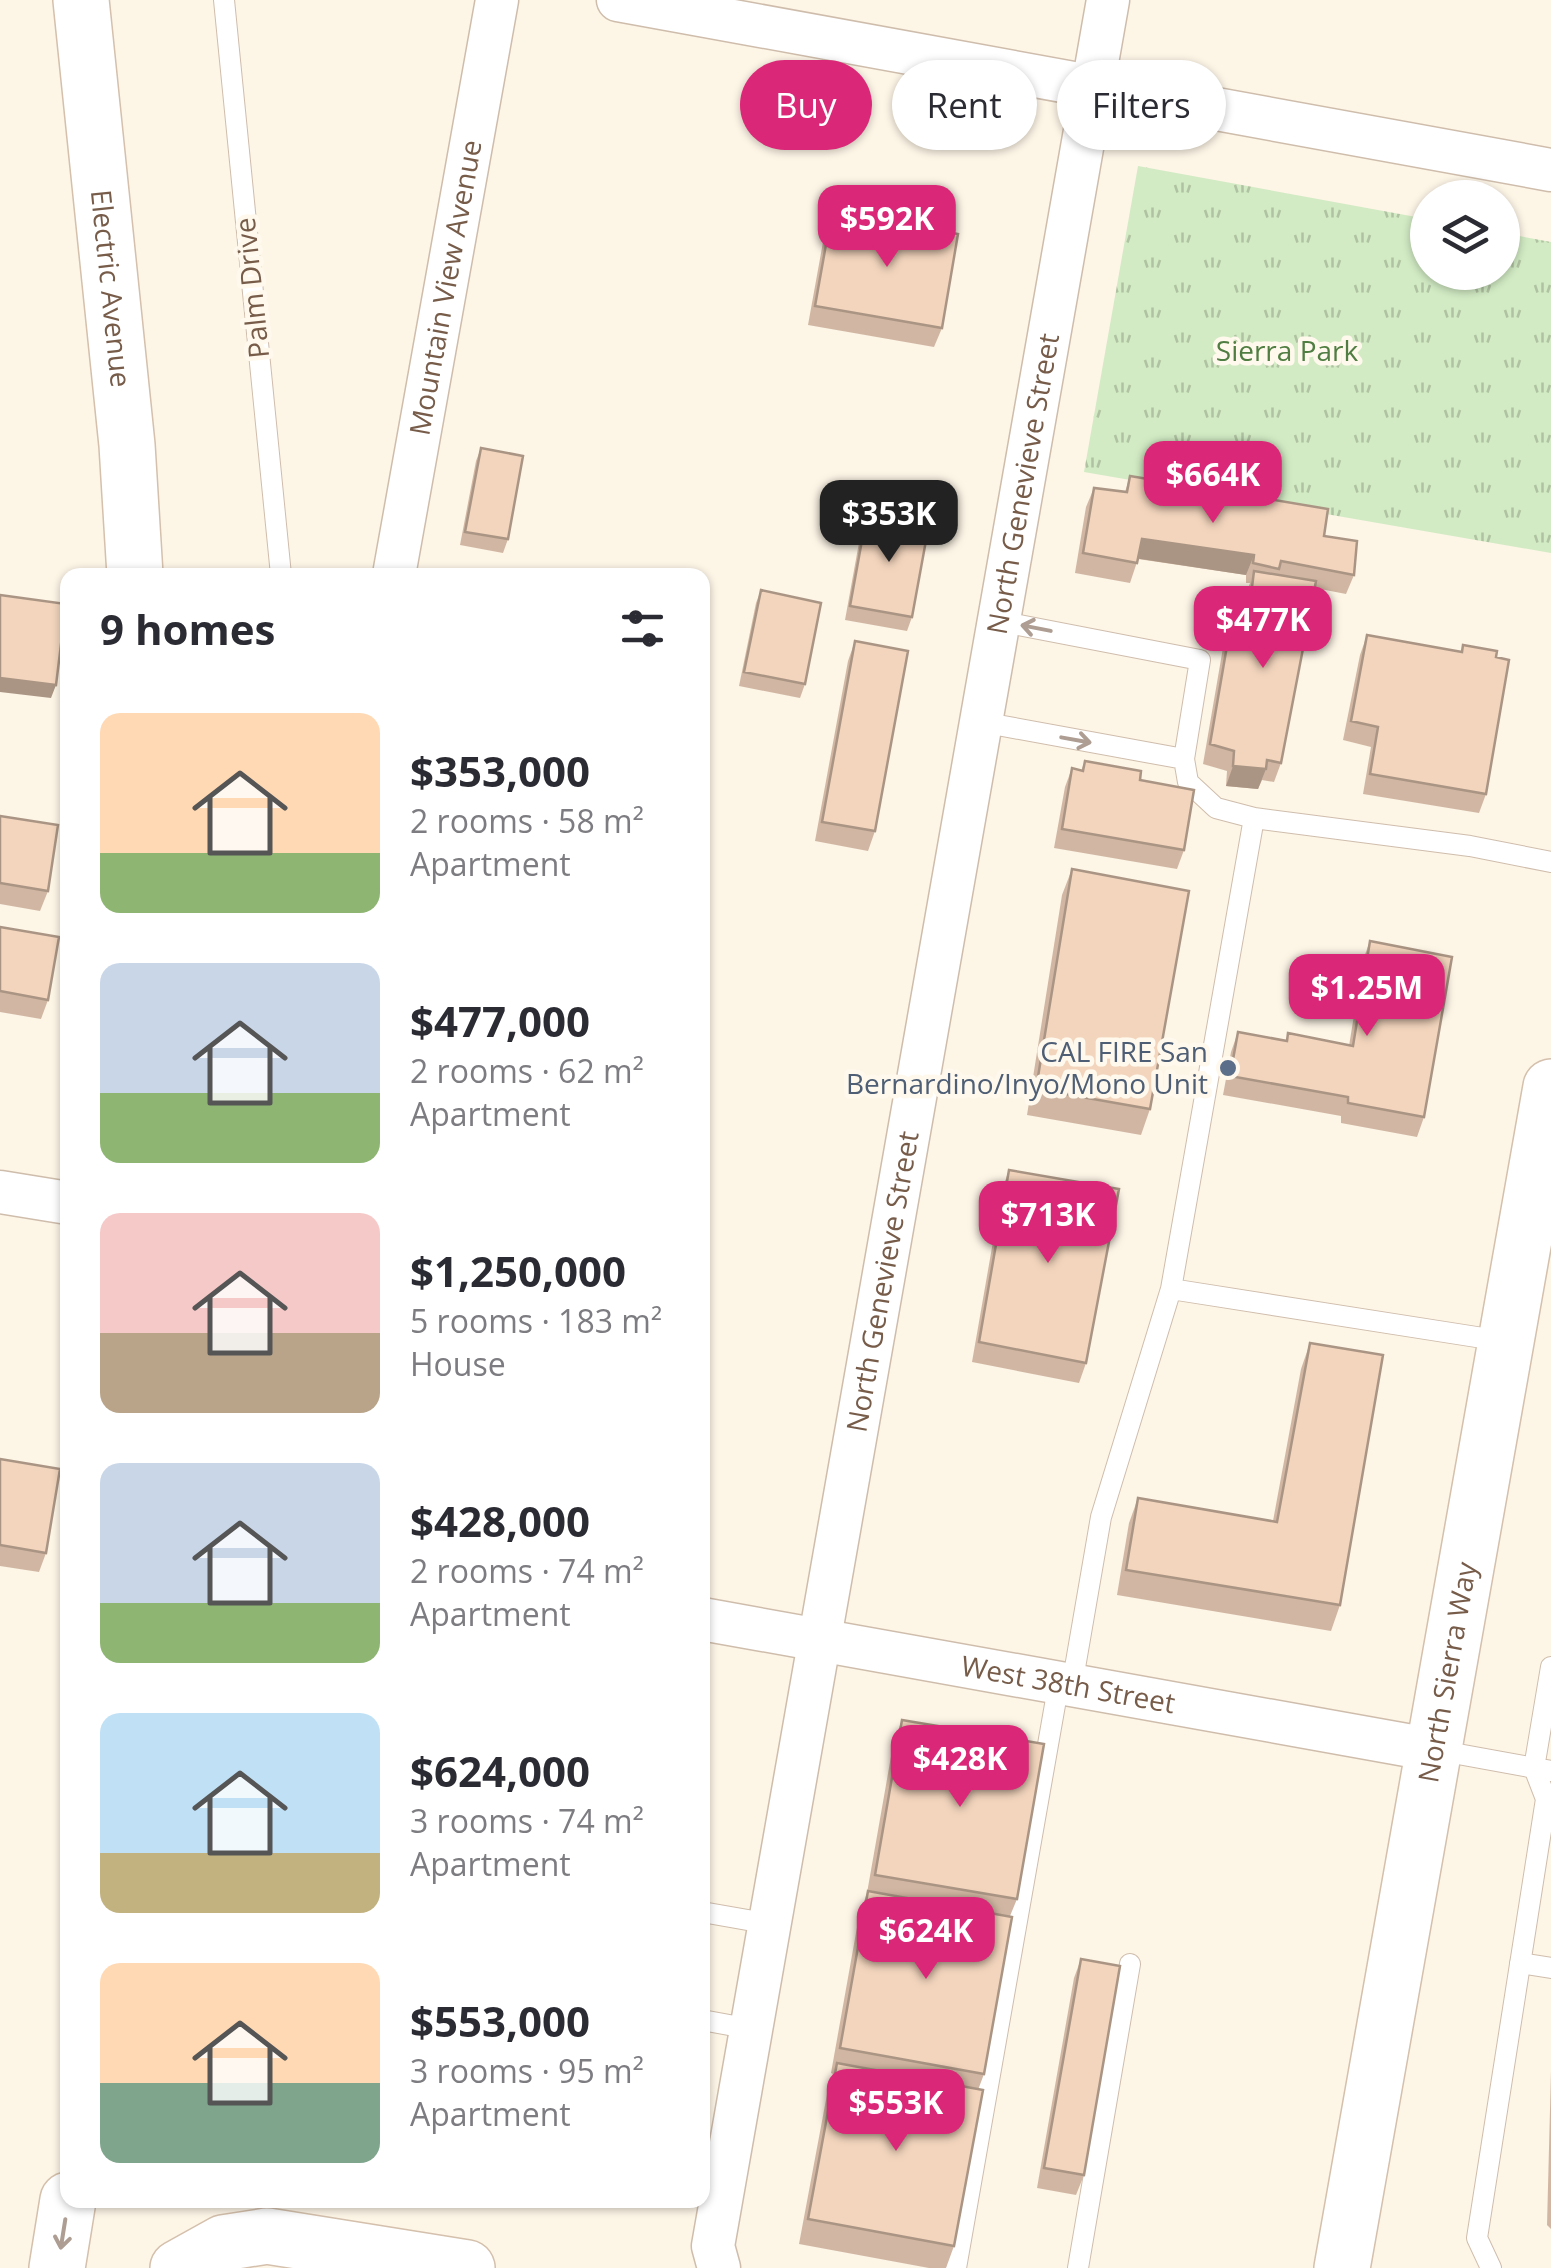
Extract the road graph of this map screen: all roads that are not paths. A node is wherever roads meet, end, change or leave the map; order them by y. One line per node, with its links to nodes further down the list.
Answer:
1 (81, 0): 11 (street, Electric Avenue)
2 (224, 0): 12 (lane, Palm Drive)
3 (497, 0): 13 (street, Mountain View Avenue)
4 (618, 0): 7 (street)
5 (1108, 0): 6 (street, North Genevieve Street)
6 (1097, 60)
7 (1057, 81)
8 (1226, 111): 10 (street)
9 (1081, 150): 14 (street, North Genevieve Street)
10 (1551, 170)
11 (135, 568)
12 (279, 568)
13 (395, 568)
14 (998, 621): 15 (street, North Genevieve Street); 16 (lane, one-way to 14)
15 (980, 722): 16 (lane, one-way to 16); 25 (street, North Genevieve Street)
16 (1184, 759): 17 (lane)
17 (1254, 818): 18 (lane); 22 (lane)
18 (1551, 862)
19 (1551, 1087): 23 (street, North Sierra Way)
20 (0, 1192): 21 (street)
21 (60, 1202)
22 (1171, 1289): 23 (lane); 27 (lane)
23 (1506, 1342): 28 (street, North Sierra Way)
24 (710, 1620): 25 (street, West 38th Street)
25 (820, 1640): 27 (street, West 38th Street); 31 (street, North Genevieve Street)
26 (1551, 1667): 29 (lane)
27 (1065, 1684): 28 (street, West 38th Street); 43 (lane)
28 (1434, 1750): 29 (lane); 39 (street, North Sierra Way)
29 (1542, 1770): 32 (lane)
30 (710, 1913): 31 (lane)
31 (770, 1924): 36 (street, North Genevieve Street)
32 (1520, 1963): 34 (lane); 45 (lane)
33 (1130, 1964): 44 (lane)
34 (1551, 1968)
35 (710, 2021): 36 (lane)
36 (751, 2028): 42 (street, North Genevieve Street)
37 (67, 2208): 40 (street, one-way to 40)
38 (213, 2245): 41 (street)
39 (1343, 2262)
40 (57, 2268)
41 (468, 2268)
42 (718, 2268)
43 (956, 2268)
44 (1078, 2268)
45 (1490, 2268)

